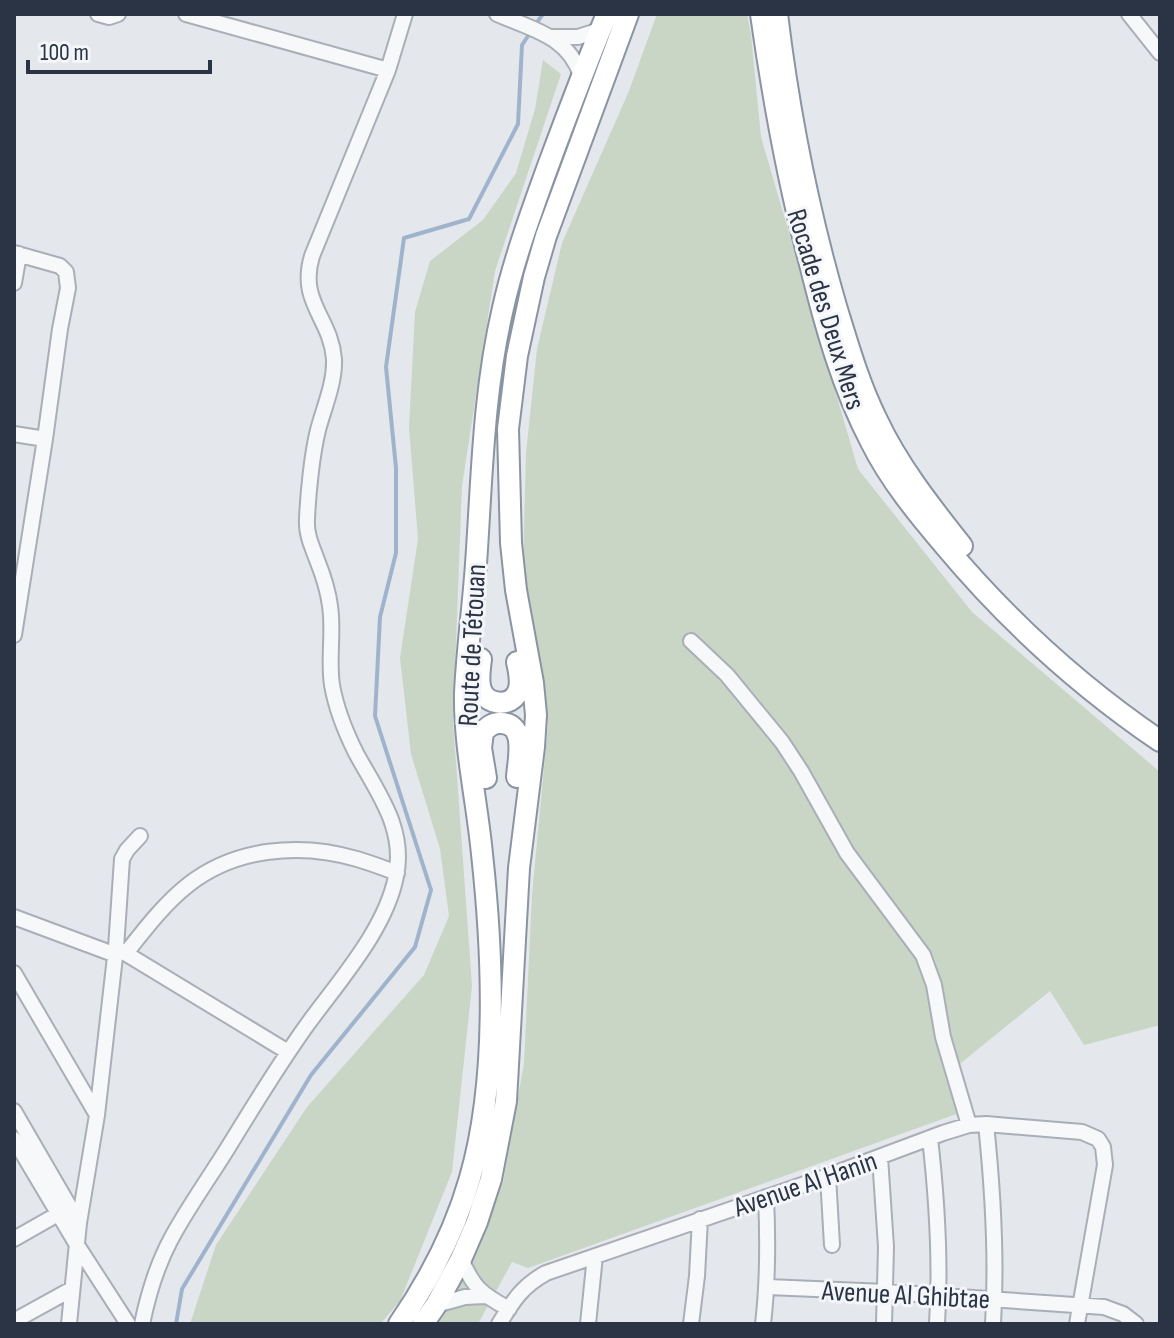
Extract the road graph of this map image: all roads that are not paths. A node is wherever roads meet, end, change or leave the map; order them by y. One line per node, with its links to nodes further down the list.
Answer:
1 (98, 14): 2 (street)
2 (118, 14)
3 (186, 14): 13 (street)
4 (405, 14): 13 (street)
5 (497, 14): 11 (street)
6 (628, 14): 18 (highway, Route de Tétouan)
7 (761, 14): 23 (highway, Rocade des Deux Mers)
8 (777, 14): 23 (highway, Rocade des Deux Mers)
9 (1129, 14): 12 (street)
10 (604, 22): 11 (street); 14 (highway, Route de Tétouan)
11 (538, 32): 14 (street)
12 (1159, 51)
13 (388, 70): 26 (street)
14 (581, 76): 17 (highway, Route de Tétouan)
15 (17, 254): 16 (street); 20 (street)
16 (14, 283)
17 (484, 427): 18 (highway); 30 (highway, Route de Tétouan)
18 (508, 429): 31 (highway, Route de Tétouan)
19 (14, 434): 20 (street)
20 (45, 439): 21 (street)
21 (14, 635)
22 (691, 641): 36 (street)
23 (1034, 641): 24 (highway, Rocade des Deux Mers)
24 (1160, 741)
25 (140, 836): 28 (street)
26 (397, 873): 28 (street); 32 (street)
27 (14, 917): 28 (street)
28 (119, 952): 32 (street); 34 (street)
29 (14, 973): 34 (street)
30 (490, 1028): 31 (highway); 64 (highway, Route de Tétouan)
31 (510, 1045): 50 (highway, Route de Tétouan)
32 (288, 1052): 63 (street)
33 (14, 1111): 45 (street)
34 (97, 1115): 45 (street)
35 (986, 1124): 36 (street, Avenue Al Hanin); 56 (street); 58 (street, Avenue Al Hanin)
36 (969, 1125): 37 (street, Avenue Al Hanin)
37 (930, 1138): 40 (street, Avenue Al Hanin); 54 (street)
38 (14, 1139): 39 (street)
39 (18, 1156): 43 (street)
40 (880, 1157): 41 (street, Avenue Al Hanin); 53 (street)
41 (828, 1176): 42 (street, Avenue Al Hanin); 48 (street)
42 (766, 1197): 44 (street, Avenue Al Hanin); 51 (street)
43 (58, 1214): 46 (street); 47 (street)
44 (700, 1219): 49 (street, Avenue Al Hanin); 68 (street)
45 (79, 1223): 47 (street)
46 (14, 1239)
47 (77, 1245): 52 (street); 62 (street)
48 (832, 1245)
49 (595, 1256): 59 (street, Avenue Al Hanin); 67 (street)
50 (461, 1259): 55 (street); 57 (highway, Route de Tétouan)
51 (768, 1287): 53 (street, Avenue Al Ghibtae); 69 (street)
52 (72, 1289): 60 (street); 61 (street)
53 (886, 1292): 54 (street, Avenue Al Ghibtae); 70 (street)
54 (939, 1295): 56 (street, Avenue Al Ghibtae); 71 (street)
55 (485, 1296): 57 (street); 59 (street)
56 (994, 1299): 58 (street, Avenue Al Ghibtae); 72 (street)
57 (436, 1305): 65 (highway, Route de Tétouan)
58 (1080, 1307): 73 (street, Avenue Al Hanin); 74 (street, Avenue Al Ghibtae)
59 (509, 1309): 66 (street, Avenue Al Hanin)
60 (14, 1321)
61 (69, 1324)
62 (128, 1324)
63 (142, 1324)
64 (399, 1324)
65 (423, 1324)
66 (500, 1324)
67 (588, 1324)
68 (691, 1324)
69 (763, 1324)
70 (884, 1324)
71 (937, 1324)
72 (993, 1324)
73 (1077, 1324)
74 (1136, 1324)

